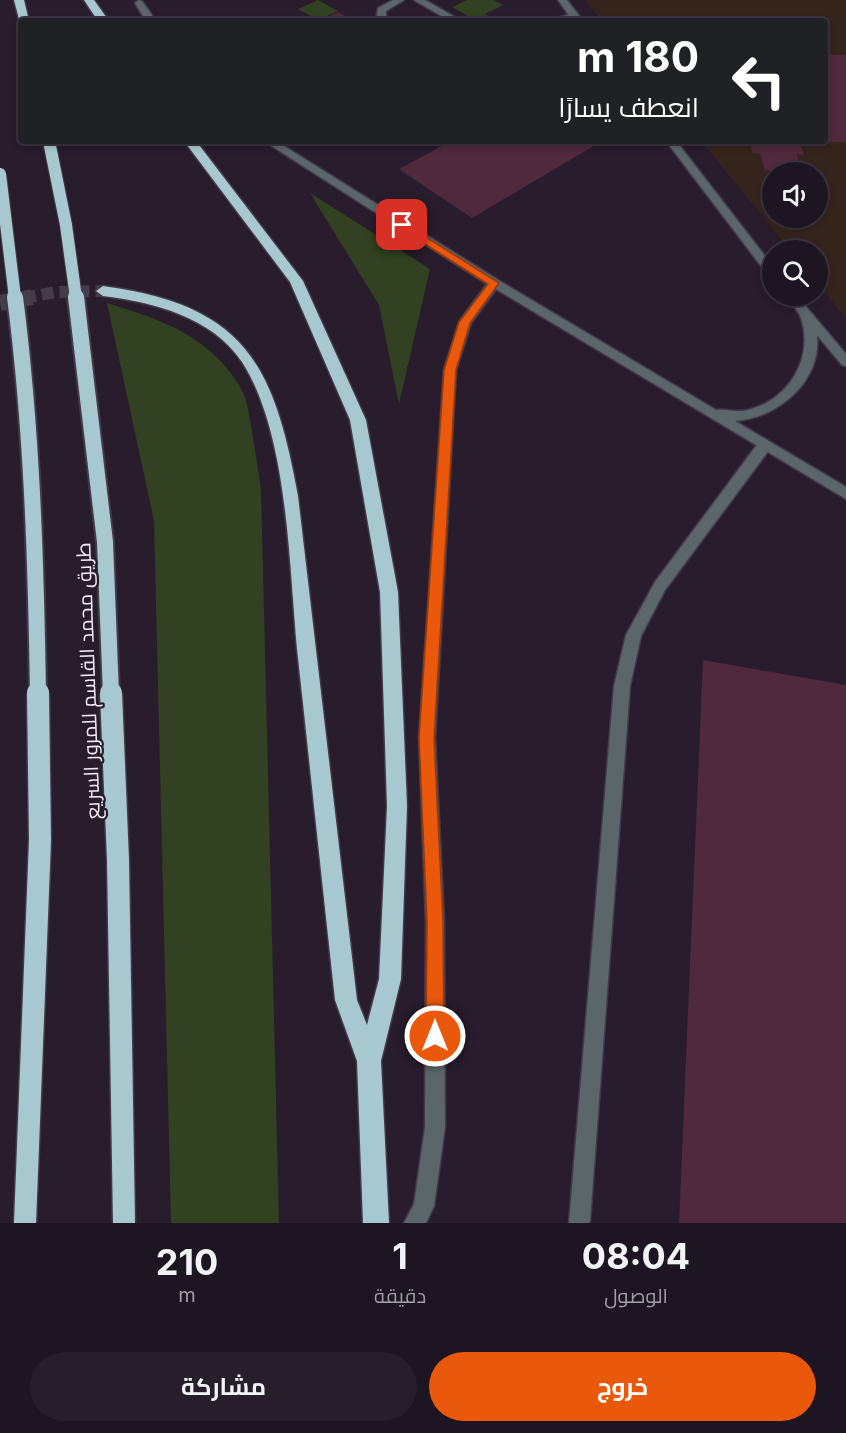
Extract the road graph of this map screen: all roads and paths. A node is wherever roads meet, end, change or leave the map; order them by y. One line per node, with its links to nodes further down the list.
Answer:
1 (20, 0): 10 (highway)
2 (89, 0): 11 (highway)
3 (400, 0): 13 (street)
4 (418, 0): 8 (street)
5 (441, 0): 8 (street)
6 (562, 0): 16 (street)
7 (137, 2): 12 (street)
8 (429, 6): 9 (street)
9 (448, 16): 14 (street); 15 (street)
10 (23, 18)
11 (102, 18)
12 (149, 18)
13 (381, 18)
14 (444, 18)
15 (452, 18)
16 (576, 18)
17 (50, 144): 34 (highway, طريق محمد القاسم للمرور السريع, bridge)
18 (192, 144): 31 (highway)
19 (274, 144): 23 (street)
20 (673, 144): 22 (street)
21 (0, 174): 33 (highway, bridge)
22 (762, 259)
23 (494, 283): 28 (street); 36 (street)
24 (103, 291): 31 (highway)
25 (799, 306): 26 (street)
26 (806, 315): 27 (street); 28 (street)
27 (846, 362)
28 (705, 410): 29 (street)
29 (764, 446): 30 (street); 32 (street)
30 (846, 495)
31 (369, 1061): 35 (highway)
32 (579, 1221)
33 (25, 1223)
34 (124, 1223)
35 (376, 1223)
36 (415, 1223)

